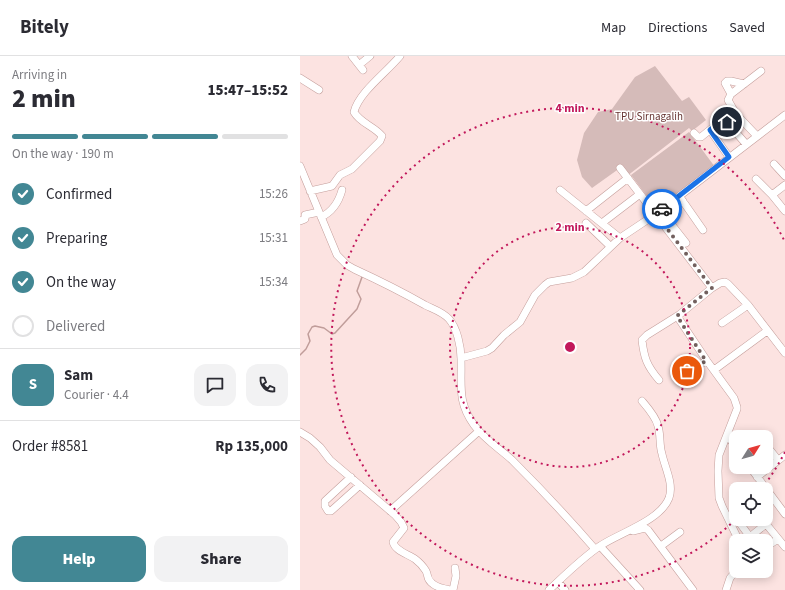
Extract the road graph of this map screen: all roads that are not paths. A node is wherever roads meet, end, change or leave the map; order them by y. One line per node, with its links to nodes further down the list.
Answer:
1 (352, 56): 2 (street)
2 (370, 56)
3 (400, 56): 23 (street)
4 (761, 71): 6 (street)
5 (300, 78): 7 (street)
6 (744, 84): 8 (street); 8 (street)
7 (319, 90)
8 (731, 94): 12 (street)
9 (785, 115): 12 (street)
10 (710, 130): 11 (street); 13 (street); 14 (street)
11 (694, 133)
12 (756, 136): 13 (street)
13 (746, 144): 14 (street)
14 (729, 157): 28 (street)
15 (774, 164): 18 (street)
16 (300, 166): 23 (street)
17 (620, 168): 19 (street)
18 (785, 176)
19 (628, 178): 26 (street); 29 (street)
20 (756, 179): 27 (street)
21 (785, 185): 27 (street)
22 (300, 186): 23 (street)
23 (310, 188): 31 (street)
24 (342, 190): 31 (street)
25 (560, 190): 29 (street)
26 (640, 194): 32 (street); 35 (street)
27 (772, 195): 30 (street)
28 (681, 198): 32 (street); 36 (street); 38 (street)
29 (586, 210): 35 (street)
30 (785, 211)
31 (320, 214): 33 (street); 46 (street)
32 (656, 214): 37 (street); 40 (street)
33 (300, 220)
34 (586, 223): 39 (street)
35 (602, 223): 37 (street)
36 (704, 230)
37 (620, 238): 39 (street)
38 (686, 243)
39 (610, 246): 46 (street)
40 (712, 288): 41 (street); 42 (street)
41 (748, 305): 43 (street); 44 (street)
42 (677, 316): 47 (street); 50 (street)
43 (722, 323)
44 (767, 331): 45 (street); 48 (street)
45 (785, 353)
46 (461, 358): 52 (street)
47 (706, 361): 48 (street); 49 (street)
48 (714, 370): 54 (street)
49 (688, 373)
50 (659, 380)
51 (642, 400): 69 (street)
52 (479, 431): 65 (street); 77 (street)
53 (300, 432): 60 (street)
54 (727, 435): 55 (street); 71 (street)
55 (729, 438)
56 (773, 454): 58 (street)
57 (785, 455): 58 (street)
58 (778, 460): 61 (street)
59 (755, 474): 61 (street)
60 (352, 477): 63 (street); 63 (street)
61 (757, 477): 62 (street)
62 (760, 482)
63 (360, 485): 65 (street)
64 (773, 501): 66 (street)
65 (390, 511): 81 (street)
66 (785, 514)
67 (760, 526): 72 (street)
68 (767, 526): 73 (street)
69 (629, 531): 75 (street); 77 (street)
70 (680, 532): 75 (street)
71 (736, 534)
72 (753, 534)
73 (778, 539): 74 (street); 76 (street)
74 (773, 542)
75 (661, 546): 85 (street)
76 (785, 547)
77 (598, 548): 80 (street); 84 (street)
78 (455, 568): 81 (street)
79 (730, 578): 86 (street)
80 (558, 582): 82 (street); 83 (street)
81 (452, 590)
82 (549, 590)
83 (565, 590)
84 (640, 590)
85 (693, 590)
86 (726, 590)

